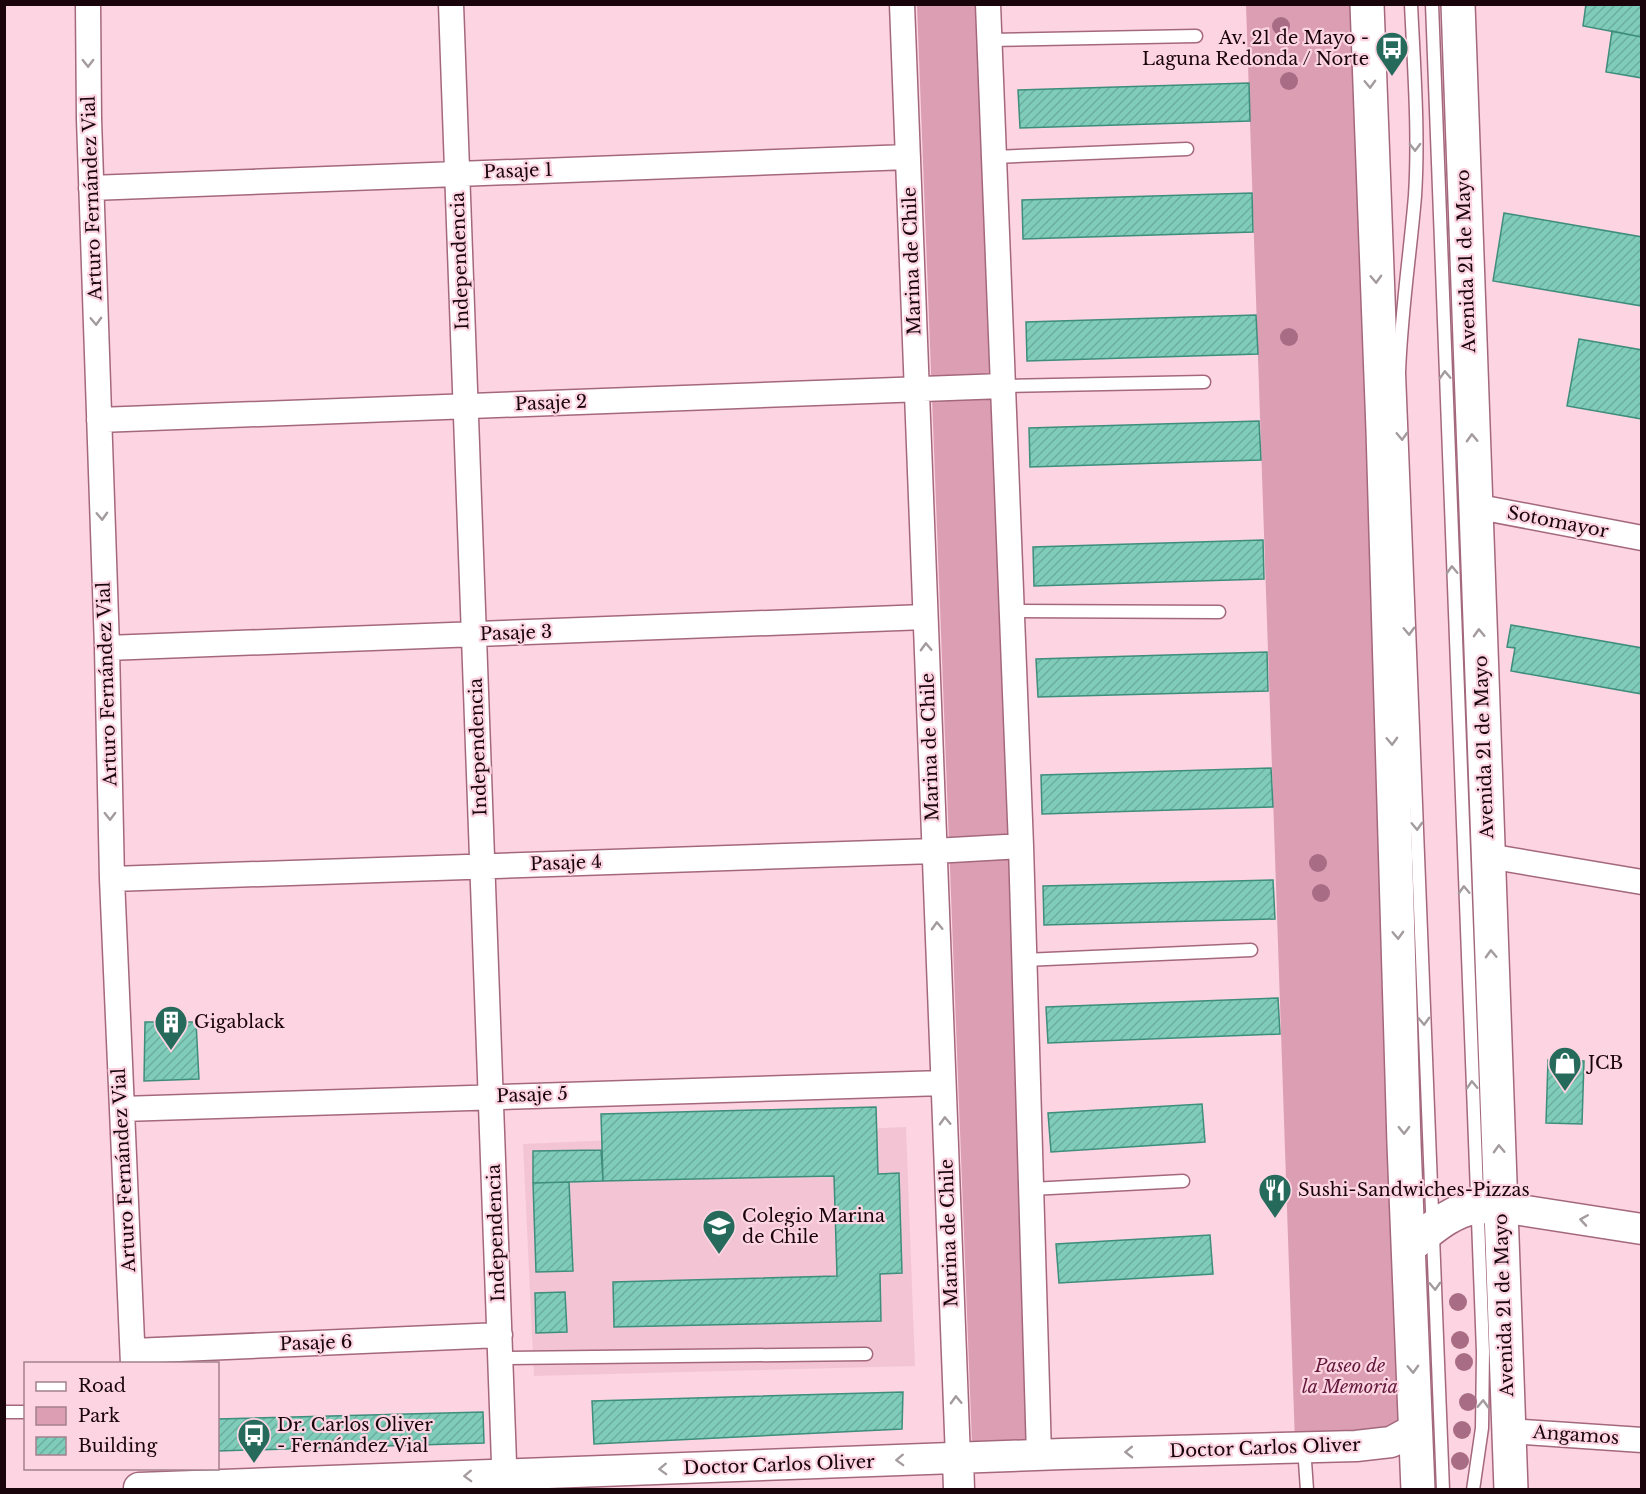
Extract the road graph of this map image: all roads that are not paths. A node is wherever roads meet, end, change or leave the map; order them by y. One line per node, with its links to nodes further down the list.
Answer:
1 (88, 4): 15 (street, Arturo Fernández Vial, one-way to 15)
2 (451, 4): 14 (street, Independencia)
3 (902, 4): 12 (street, Marina de Chile)
4 (988, 4): 10 (street)
5 (1367, 4): 43 (main road, one-way to 43)
6 (1411, 4): 43 (lane, one-way to 43)
7 (1432, 4): 41 (lane, one-way to 7)
8 (1458, 4): 21 (main road, Avenida 21 de Mayo, one-way to 8)
9 (1196, 36): 10 (lane)
10 (990, 40): 13 (street)
11 (1187, 149): 13 (lane)
12 (908, 157): 14 (street, Pasaje 1); 18 (street, Marina de Chile)
13 (994, 157): 17 (street)
14 (457, 174): 15 (street, Pasaje 1); 19 (street, Independencia)
15 (91, 188): 20 (street, Arturo Fernández Vial, one-way to 20)
16 (1204, 382): 17 (lane)
17 (1003, 386): 18 (street, Pasaje 2); 23 (street)
18 (916, 389): 19 (street, Pasaje 2); 25 (street, Marina de Chile)
19 (466, 406): 20 (street, Pasaje 2); 26 (street, Independencia)
20 (99, 420): 27 (street, Arturo Fernández Vial, one-way to 27)
21 (1474, 506): 22 (street, Sotomayor); 30 (main road, Avenida 21 de Mayo, one-way to 21)
22 (1641, 538)
23 (1012, 611): 24 (lane); 28 (street)
24 (1220, 612)
25 (925, 617): 26 (street, Pasaje 3); 29 (street, Marina de Chile, one-way to 25)
26 (474, 634): 27 (street, Pasaje 3); 31 (street, Independencia)
27 (107, 648): 32 (street, Arturo Fernández Vial, one-way to 32)
28 (1021, 846): 29 (street, Pasaje 4); 35 (street)
29 (934, 851): 31 (street, Pasaje 4); 36 (street, Marina de Chile, one-way to 29)
30 (1488, 856): 33 (street); 41 (main road, Avenida 21 de Mayo, one-way to 30)
31 (482, 866): 32 (street, Pasaje 4); 37 (street, Independencia)
32 (112, 879): 38 (street, Arturo Fernández Vial)
33 (1641, 882)
34 (1251, 950): 35 (lane)
35 (1024, 960): 40 (street)
36 (943, 1083): 37 (street, Pasaje 5); 54 (street, Marina de Chile, one-way to 36)
37 (491, 1096): 38 (street, Pasaje 5); 44 (street, Independencia)
38 (122, 1109): 46 (street, Arturo Fernández Vial)
39 (1183, 1181): 40 (lane)
40 (1031, 1189): 53 (street)
41 (1489, 1207): 42 (street, one-way to 41); 43 (main road); 50 (main road, Avenida 21 de Mayo); 62 (lane, one-way to 41)
42 (1641, 1228)
43 (1421, 1237): 49 (main road, one-way to 49); 61 (lane, one-way to 61)
44 (500, 1347): 45 (lane); 46 (street, Pasaje 6); 56 (street, Independencia)
45 (866, 1354)
46 (133, 1357)
47 (4, 1412): 48 (lane)
48 (24, 1412)
49 (1415, 1428): 52 (street, Doctor Carlos Oliver); 60 (main road)
50 (1509, 1431): 51 (street, Angamos); 63 (main road, Avenida 21 de Mayo)
51 (1641, 1440)
52 (1304, 1447): 53 (street, Doctor Carlos Oliver, one-way to 53); 59 (lane)
53 (1039, 1455): 54 (street, Doctor Carlos Oliver)
54 (958, 1458): 56 (street, Doctor Carlos Oliver, one-way to 56); 58 (street, Marina de Chile)
55 (139, 1482): 57 (street, Doctor Carlos Oliver)
56 (505, 1482): 57 (street, Doctor Carlos Oliver, one-way to 57)
57 (404, 1484)
58 (959, 1490)
59 (1307, 1490)
60 (1418, 1490)
61 (1443, 1490)
62 (1473, 1490)
63 (1511, 1490)

